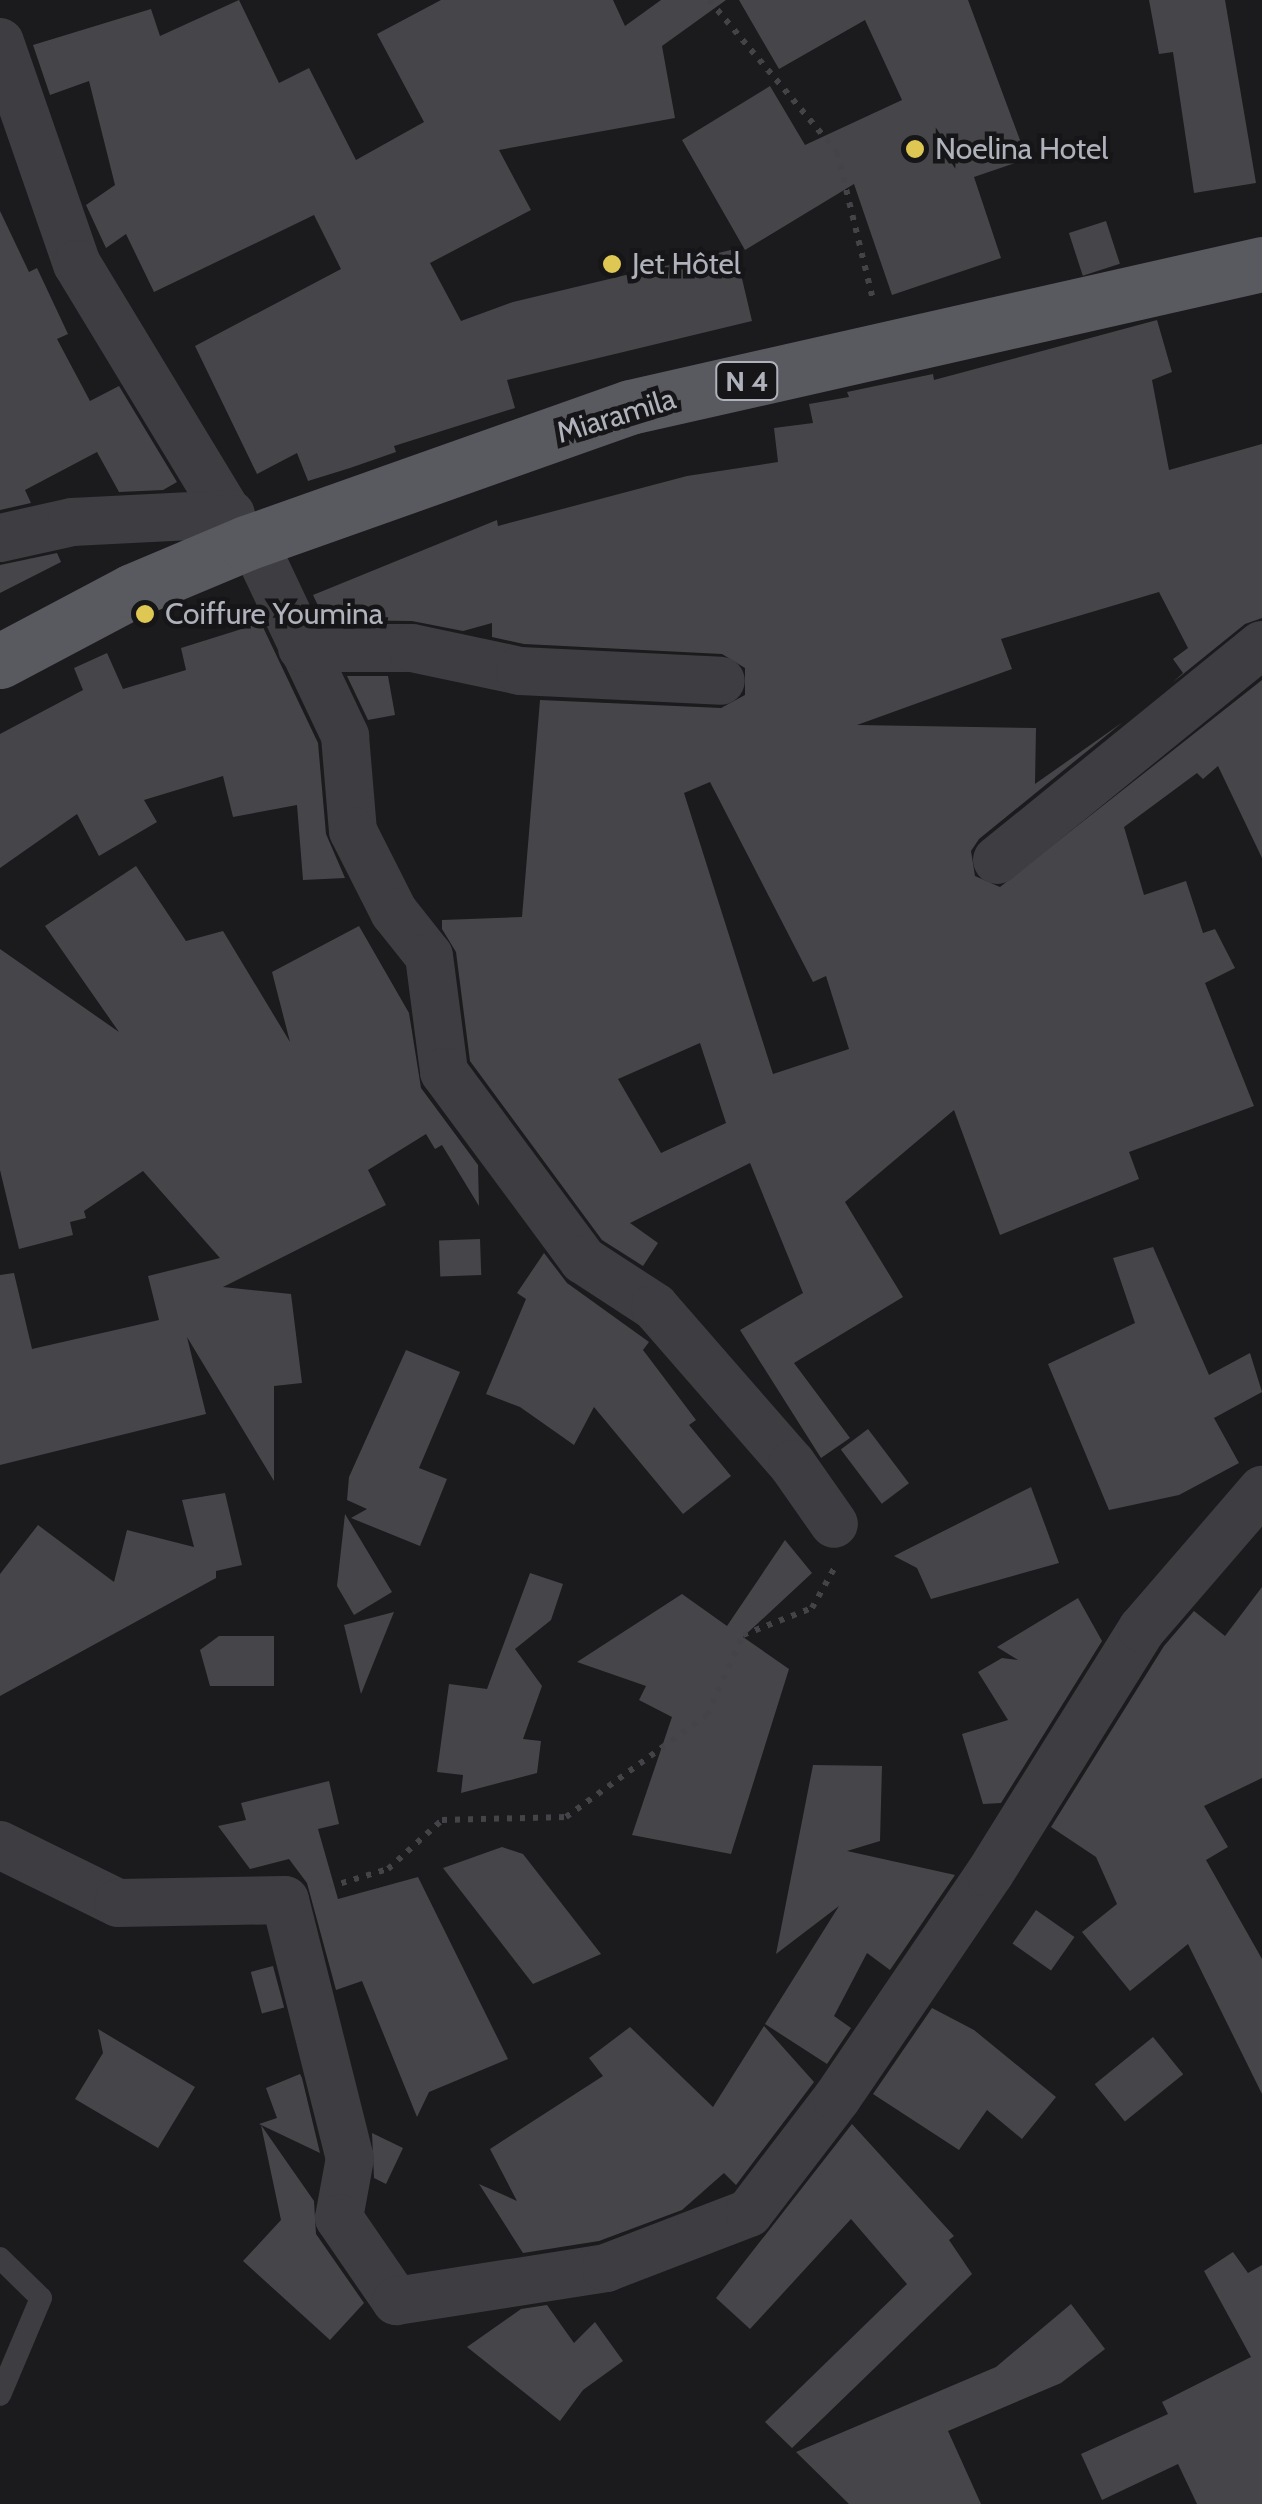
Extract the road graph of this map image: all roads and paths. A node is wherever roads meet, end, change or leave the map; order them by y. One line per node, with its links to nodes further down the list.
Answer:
1 (709, 0): 4 (path)
2 (0, 42): 5 (street)
3 (1262, 264): 4 (main road, Miaramila / N 4)
4 (886, 350): 5 (main road, Miaramila / N 4)
5 (243, 533): 6 (street); 8 (street); 9 (main road, Miaramila / N 4)
6 (0, 538)
7 (1262, 644): 11 (street)
8 (302, 648): 10 (street); 13 (street)
9 (0, 661)
10 (721, 681)
11 (997, 860)
12 (1262, 1490): 15 (street)
13 (834, 1524): 15 (path)
14 (0, 1845): 15 (street)
15 (284, 1900)
16 (0, 2258): 17 (lane)
17 (0, 2395)

